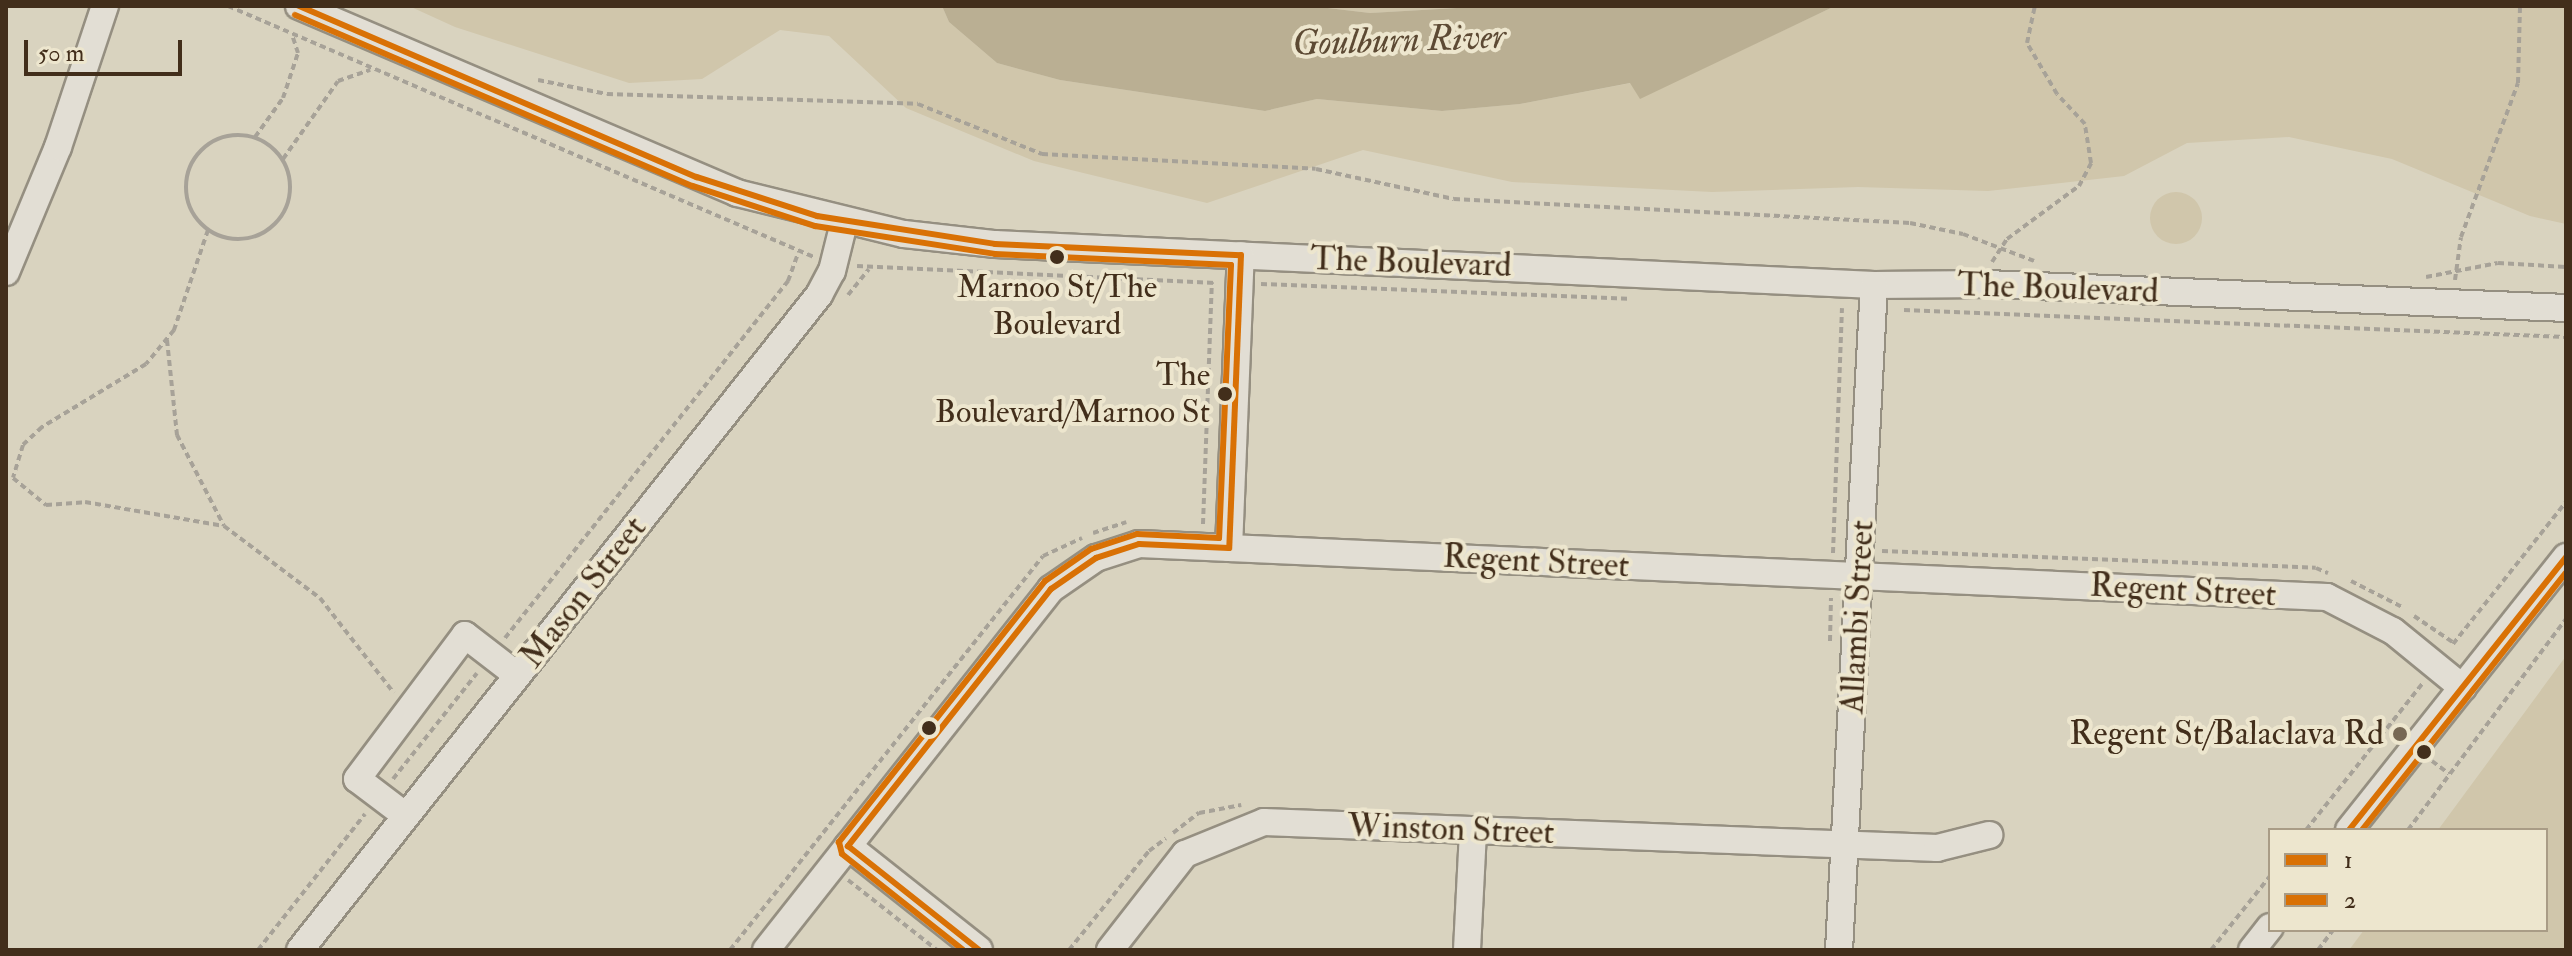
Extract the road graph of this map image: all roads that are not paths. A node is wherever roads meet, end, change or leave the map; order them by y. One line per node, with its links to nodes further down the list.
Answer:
1 (105, 6): 5 (street)
2 (299, 6): 3 (street, The Boulevard)
3 (844, 223): 4 (street, The Boulevard); 11 (street, Mason Street)
4 (1241, 255): 6 (street, The Boulevard); 8 (street)
5 (6, 272)
6 (1874, 285): 7 (street, The Boulevard); 10 (street, Allambi Street)
7 (2566, 308)
8 (1229, 537): 10 (street, Regent Street); 18 (street, Regent Street)
9 (2566, 557): 12 (street)
10 (1859, 574): 12 (street, Regent Street); 17 (street, Allambi Street)
11 (517, 675): 13 (street, Mason Street); 13 (street)
12 (2463, 688): 14 (street)
13 (406, 816): 20 (street, Mason Street)
14 (2351, 828)
15 (1473, 830): 17 (street, Winston Street); 23 (street, Winston Street); 24 (street)
16 (1989, 835): 17 (street, Winston Street)
17 (1845, 844): 25 (street, Allambi Street)
18 (855, 852): 21 (street, Regent Street); 22 (street)
19 (2268, 930): 26 (street)
20 (307, 947)
21 (766, 950)
22 (979, 950)
23 (1110, 950)
24 (1467, 950)
25 (1839, 950)
26 (2252, 950)

